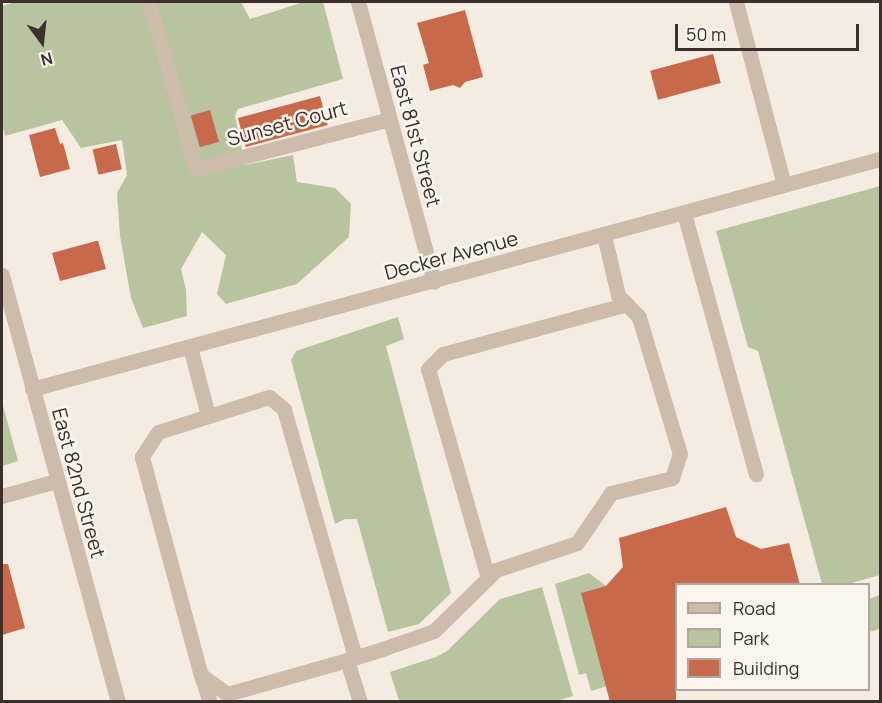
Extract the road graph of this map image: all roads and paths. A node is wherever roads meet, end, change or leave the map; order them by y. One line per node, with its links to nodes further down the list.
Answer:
1 (149, 2): 4 (street, Sunset Court)
2 (357, 2): 4 (street, East 81st Street)
3 (736, 2): 6 (street)
4 (388, 119): 10 (street, East 81st Street)
5 (880, 159): 6 (street, Decker Avenue)
6 (784, 185): 7 (street, Decker Avenue)
7 (684, 213): 8 (street, Decker Avenue); 15 (street)
8 (604, 235): 10 (street, Decker Avenue); 11 (street)
9 (2, 275): 13 (street, East 82nd Street)
10 (434, 282): 12 (street, Decker Avenue)
11 (627, 304): 18 (street); 18 (street)
12 (190, 347): 13 (street, Decker Avenue); 14 (street)
13 (32, 389): 16 (street, East 82nd Street)
14 (208, 416): 19 (street); 20 (street)
15 (756, 474)
16 (56, 481): 17 (street); 21 (street, East 82nd Street)
17 (2, 496)
18 (488, 578): 19 (street)
19 (351, 658): 20 (street); 23 (street)
20 (201, 675): 22 (street)
21 (118, 702)
22 (210, 702)
23 (360, 702)

